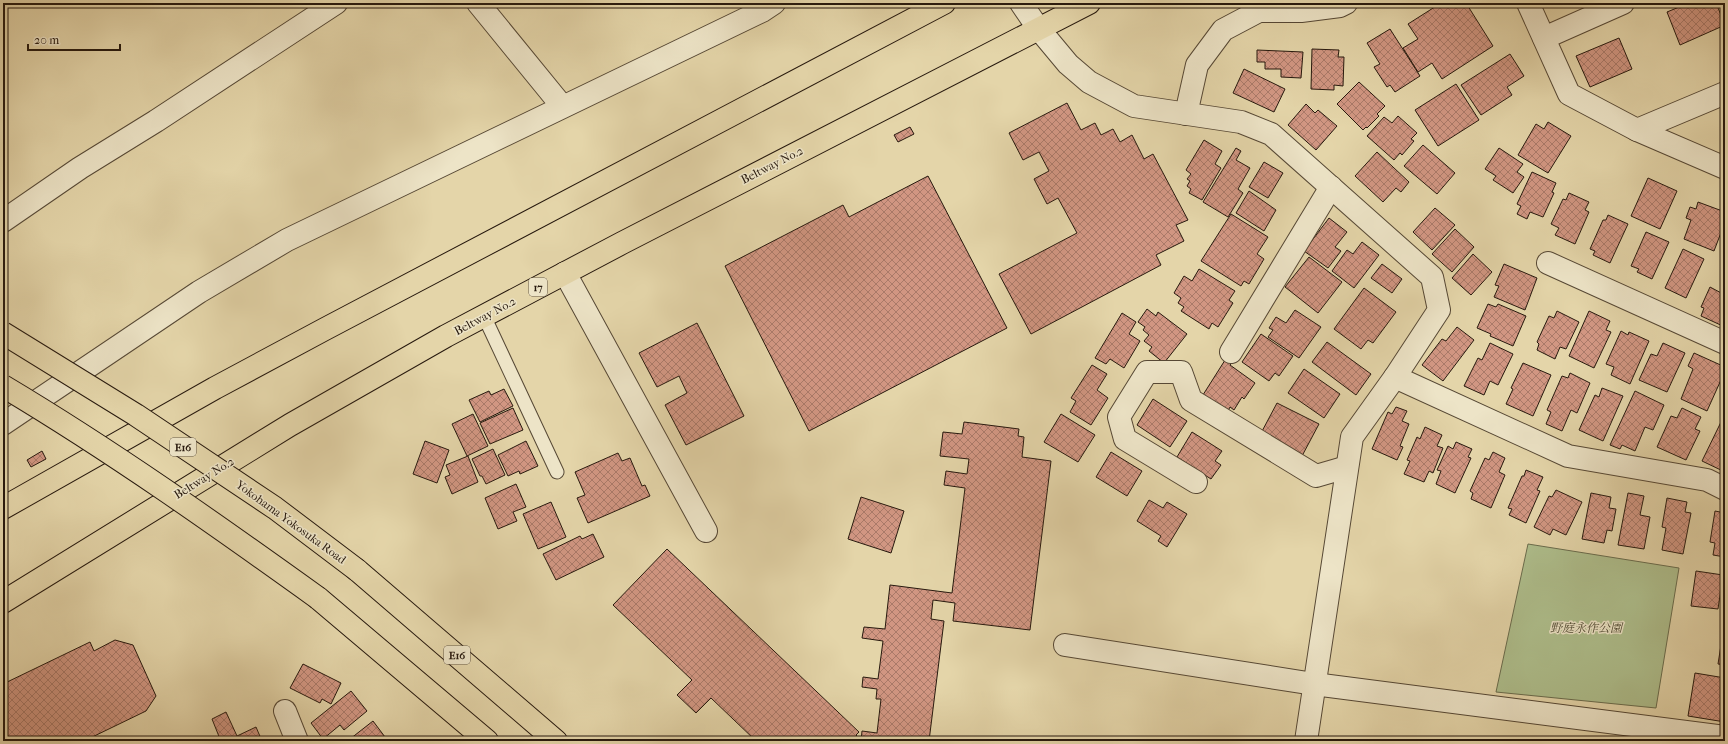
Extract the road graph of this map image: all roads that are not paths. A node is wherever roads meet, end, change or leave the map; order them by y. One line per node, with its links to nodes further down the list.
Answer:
1 (336, 3): 18 (street)
2 (478, 3): 13 (street)
3 (774, 3): 13 (street)
4 (944, 3): 32 (main road)
5 (1020, 3): 10 (street)
6 (1089, 3): 10 (main road, Beltway No.2 / 17)
7 (1346, 3): 14 (street)
8 (1528, 3): 11 (street)
9 (1622, 3): 11 (street)
10 (1038, 28): 14 (street); 20 (main road, Beltway No.2 / 17)
11 (1544, 38): 15 (street)
12 (1725, 93): 15 (street)
13 (562, 106): 27 (street)
14 (1186, 114): 17 (street)
15 (1637, 130): 16 (street)
16 (1725, 168)
17 (1331, 187): 24 (street); 25 (street)
18 (3, 221)
19 (1548, 263): 23 (street)
20 (565, 273): 21 (main road, Beltway No.2 / 17); 33 (street)
21 (484, 316): 29 (lane); 34 (main road, Beltway No.2 / 17)
22 (3, 333): 41 (main road, Yokohama Yokosuka Road / E16, bridge)
23 (1725, 343)
24 (1231, 352)
25 (1395, 377): 28 (street); 31 (street)
26 (3, 386): 40 (main road, bridge)
27 (3, 424)
28 (1347, 467): 30 (street); 36 (street)
29 (557, 472)
30 (1196, 482)
31 (1725, 489)
32 (3, 508)
33 (706, 531)
34 (3, 602)
35 (1065, 645): 36 (street)
36 (1314, 684): 38 (street); 42 (street)
37 (285, 711): 39 (street)
38 (1725, 737)
39 (297, 741)
40 (487, 741)
41 (556, 741)
42 (1306, 741)

